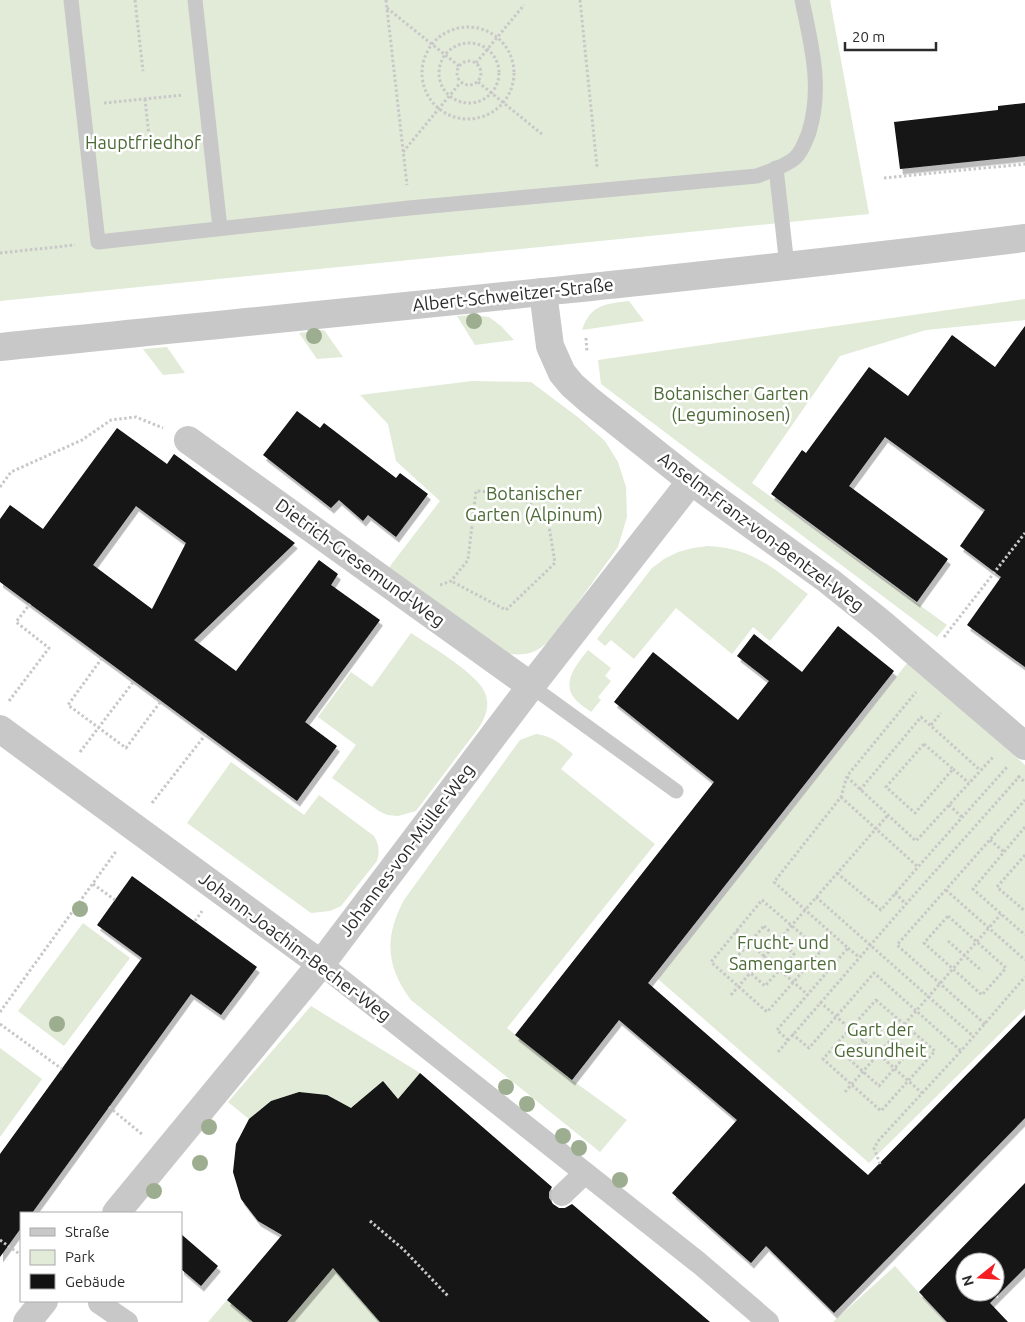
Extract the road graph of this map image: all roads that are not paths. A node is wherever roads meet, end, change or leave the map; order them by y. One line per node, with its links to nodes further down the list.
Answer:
1 (70, 0): 5 (lane)
2 (195, 0): 5 (lane)
3 (802, 0): 4 (lane)
4 (776, 168): 5 (lane); 7 (lane)
5 (220, 228)
6 (1025, 238): 7 (street, Albert-Schweitzer-Straße)
7 (787, 266): 8 (street, Albert-Schweitzer-Straße)
8 (543, 292): 9 (street, Albert-Schweitzer-Straße); 11 (street, Anselm-Franz-von-Bentzel-Weg)
9 (0, 347)
10 (188, 440): 12 (street, Dietrich-Gresemund-Weg)
11 (691, 481): 12 (street, Johannes-von-Müller-Weg); 14 (street, Anselm-Franz-von-Bentzel-Weg)
12 (531, 686): 15 (lane); 16 (street, Johannes-von-Müller-Weg)
13 (3, 718): 16 (street, Johann-Joachim-Becher-Weg)
14 (1025, 746)
15 (676, 792)
16 (321, 964): 17 (street, Johann-Joachim-Becher-Weg); 19 (street, Johannes-von-Müller-Weg)
17 (585, 1173): 18 (street); 24 (street, Johann-Joachim-Becher-Weg)
18 (562, 1195)
19 (117, 1212)
20 (43, 1302): 22 (street)
21 (99, 1303): 23 (street)
22 (27, 1322)
23 (127, 1322)
24 (768, 1322)

